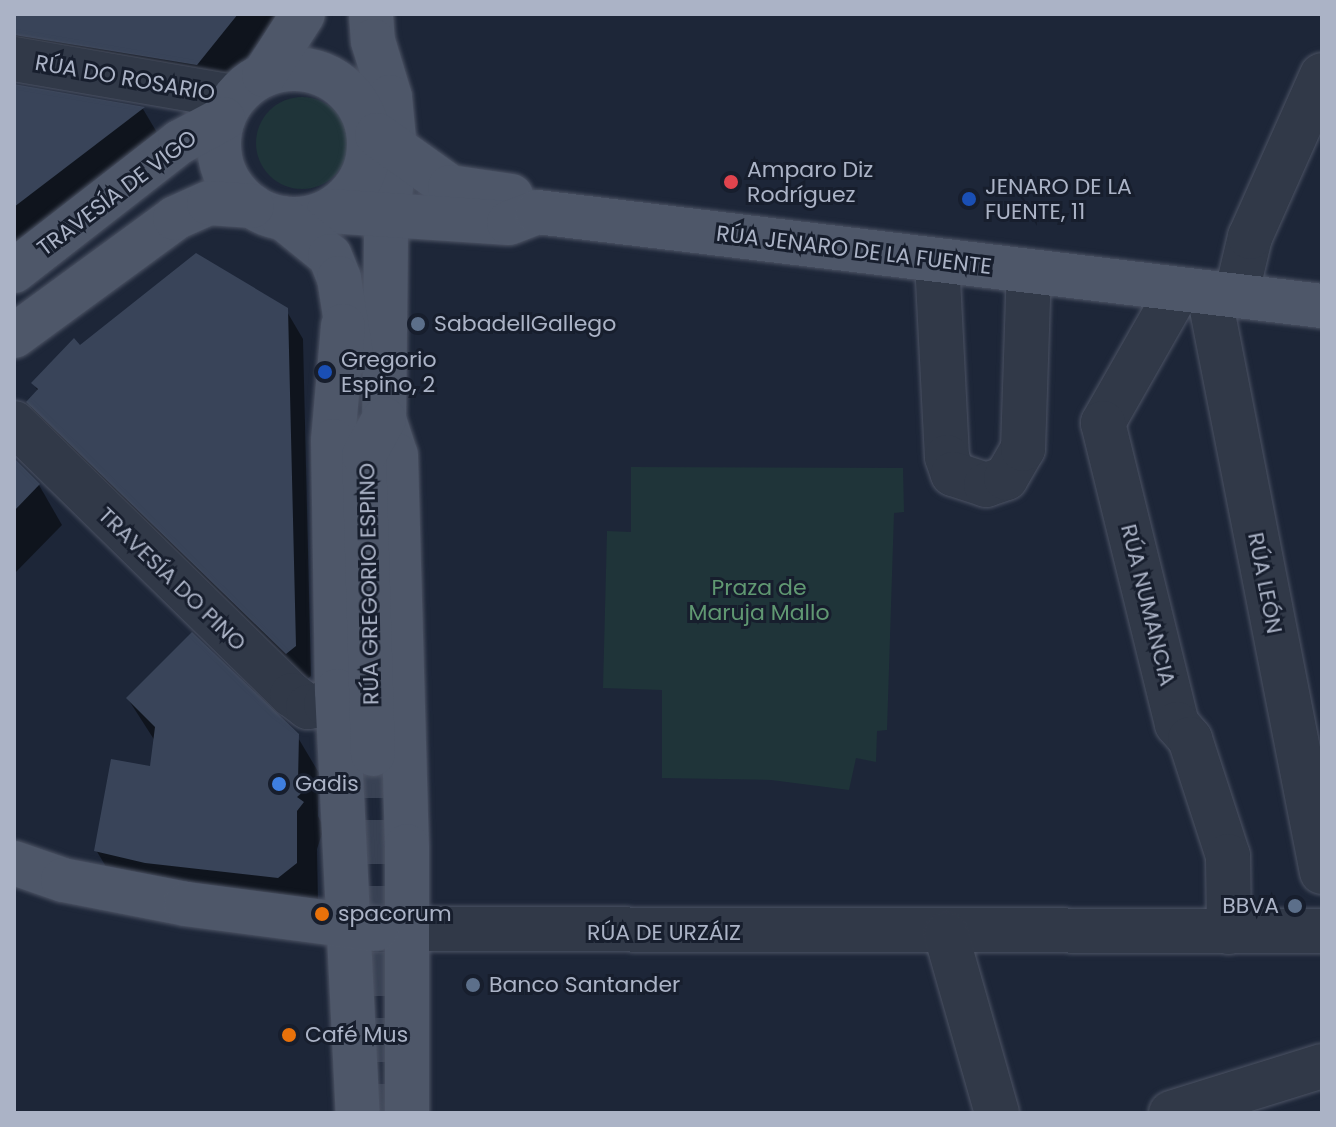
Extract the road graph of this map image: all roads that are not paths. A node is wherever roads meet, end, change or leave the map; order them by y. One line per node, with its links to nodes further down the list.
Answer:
1 (303, 14): 6 (main road, TRAVESÍA DE VIGO)
2 (358, 14): 7 (main road)
3 (371, 14): 7 (main road)
4 (14, 59): 6 (street, RÚA DO ROSARIO)
5 (1322, 75): 15 (street, RÚA NUMANCIA)
6 (241, 97): 7 (main road); 9 (main road); 12 (main road, TRAVESÍA DE VIGO)
7 (374, 127): 8 (main road); 10 (main road); 10 (main road)
8 (467, 206): 10 (main road, RÚA JENARO DE LA FUENTE); 11 (main road, RÚA JENARO DE LA FUENTE); 14 (main road)
9 (268, 212): 10 (main road); 17 (main road); 18 (main road)
10 (362, 213): 14 (main road)
11 (937, 260): 13 (main road, RÚA JENARO DE LA FUENTE); 13 (street)
12 (14, 271)
13 (1029, 271): 15 (main road, RÚA JENARO DE LA FUENTE)
14 (386, 286): 20 (main road)
15 (1208, 293): 16 (main road, RÚA JENARO DE LA FUENTE); 26 (street, RÚA LEÓN); 30 (street, RÚA NUMANCIA)
16 (1322, 306)
17 (343, 326): 20 (main road); 21 (main road)
18 (14, 336)
19 (14, 423): 21 (street, TRAVESÍA DO PINO)
20 (374, 437): 22 (main road, RÚA GREGORIO ESPINO); 23 (main road)
21 (337, 691): 24 (main road)
22 (373, 754)
23 (406, 786): 24 (main road); 27 (main road)
24 (340, 789): 28 (main road)
25 (14, 863): 28 (main road)
26 (1322, 872)
27 (406, 920): 28 (main road); 31 (street, RÚA DE URZÁIZ); 35 (main road)
28 (346, 922): 34 (main road)
29 (1322, 931): 30 (street, RÚA DE URZÁIZ)
30 (1229, 932): 31 (street, RÚA DE URZÁIZ)
31 (946, 934): 36 (street)
32 (1322, 1066): 33 (street)
33 (1278, 1096): 37 (street)
34 (358, 1113)
35 (407, 1113)
36 (997, 1113)
37 (1171, 1113)

